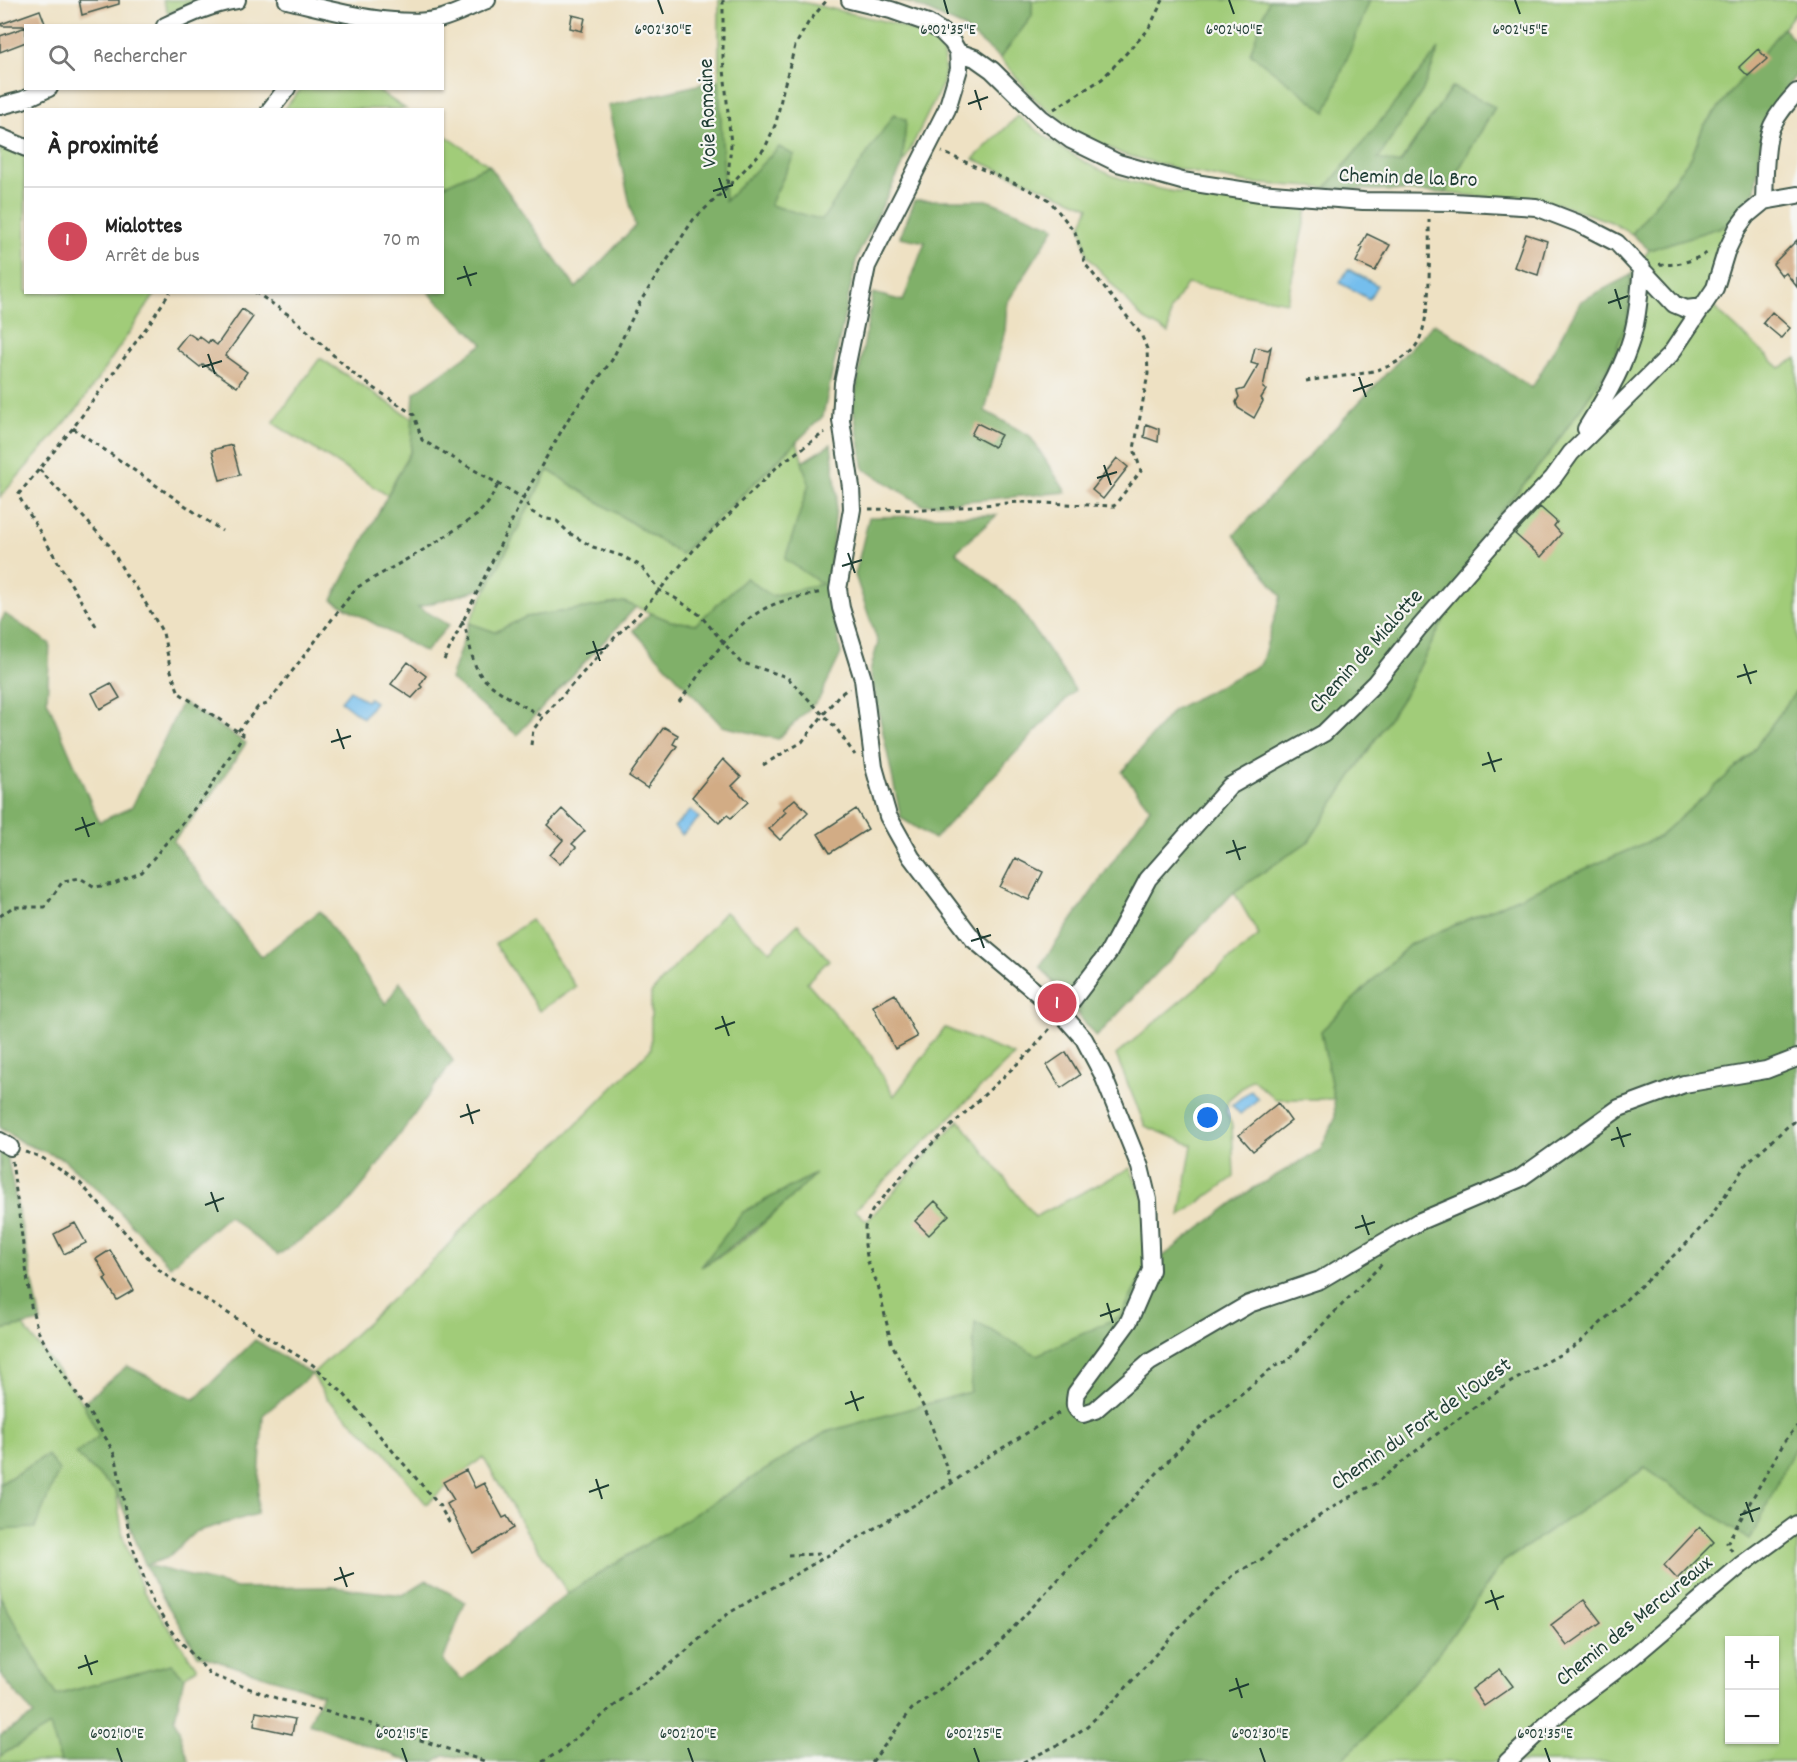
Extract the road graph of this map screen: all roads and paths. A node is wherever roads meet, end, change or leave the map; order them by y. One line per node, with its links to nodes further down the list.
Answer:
1 (237, 0): 10 (street)
2 (287, 0): 9 (street)
3 (487, 0): 8 (street)
4 (723, 0): 21 (path, Voie Romaine)
5 (827, 0): 21 (path)
6 (849, 0): 11 (street)
7 (1163, 0): 17 (path)
8 (453, 7): 9 (street)
9 (341, 19)
10 (169, 24)
11 (958, 52): 17 (street, Chemin de la Bro); 19 (street)
12 (45, 90): 15 (street)
13 (285, 90): 16 (street)
14 (1797, 92): 23 (street)
15 (0, 106)
16 (272, 108)
17 (1041, 118): 24 (street, Chemin de la Bro)
18 (0, 137): 20 (street)
19 (928, 146): 31 (street); 37 (path)
20 (24, 147)
21 (727, 188): 36 (path)
22 (1797, 195): 23 (street)
23 (1764, 201): 25 (street)
24 (1430, 202): 26 (street, Chemin de la Bro); 30 (path)
25 (1734, 236): 26 (path); 29 (street)
26 (1638, 264): 29 (street, Chemin de la Bro); 33 (street)
27 (169, 294): 32 (path)
28 (258, 294): 35 (path)
29 (1703, 307): 33 (street, Chemin de Mialotte)
30 (1306, 381)
31 (841, 420): 37 (street); 40 (path)
32 (73, 428): 34 (path); 38 (path)
33 (1571, 453): 54 (street, Chemin de Mialotte)
34 (39, 468): 42 (path); 49 (path)
35 (500, 483): 36 (path); 49 (path)
36 (523, 498): 40 (path); 41 (path)
37 (852, 509): 39 (street)
38 (222, 531)
39 (838, 589): 43 (path); 45 (street)
40 (659, 590): 43 (path); 48 (path)
41 (462, 621): 44 (path); 48 (path)
42 (96, 626)
43 (724, 642): 46 (path); 47 (path)
44 (444, 660)
45 (863, 679): 47 (path); 52 (street)
46 (679, 702)
47 (822, 716): 51 (path); 52 (path)
48 (543, 717): 50 (path)
49 (238, 731): 53 (path)
50 (531, 745)
51 (763, 765)
52 (874, 767): 54 (street)
53 (0, 916)
54 (1062, 1014): 59 (street); 61 (path)
55 (1797, 1058): 59 (street)
56 (1797, 1120): 70 (path, Chemin du Fort de l'Ouest)
57 (5, 1144): 62 (path); 67 (path)
58 (1384, 1261): 69 (path)
59 (1074, 1404): 61 (path)
60 (1797, 1426): 66 (path)
61 (952, 1483): 65 (path)
62 (450, 1524)
63 (1797, 1524): 66 (street, Chemin des Mercureaux)
64 (788, 1555): 65 (path)
65 (821, 1559): 68 (path)
66 (1741, 1565): 71 (street, Chemin des Mercureaux)
67 (487, 1762)
68 (542, 1762)
69 (872, 1762)
70 (1023, 1762)
71 (1507, 1762)

